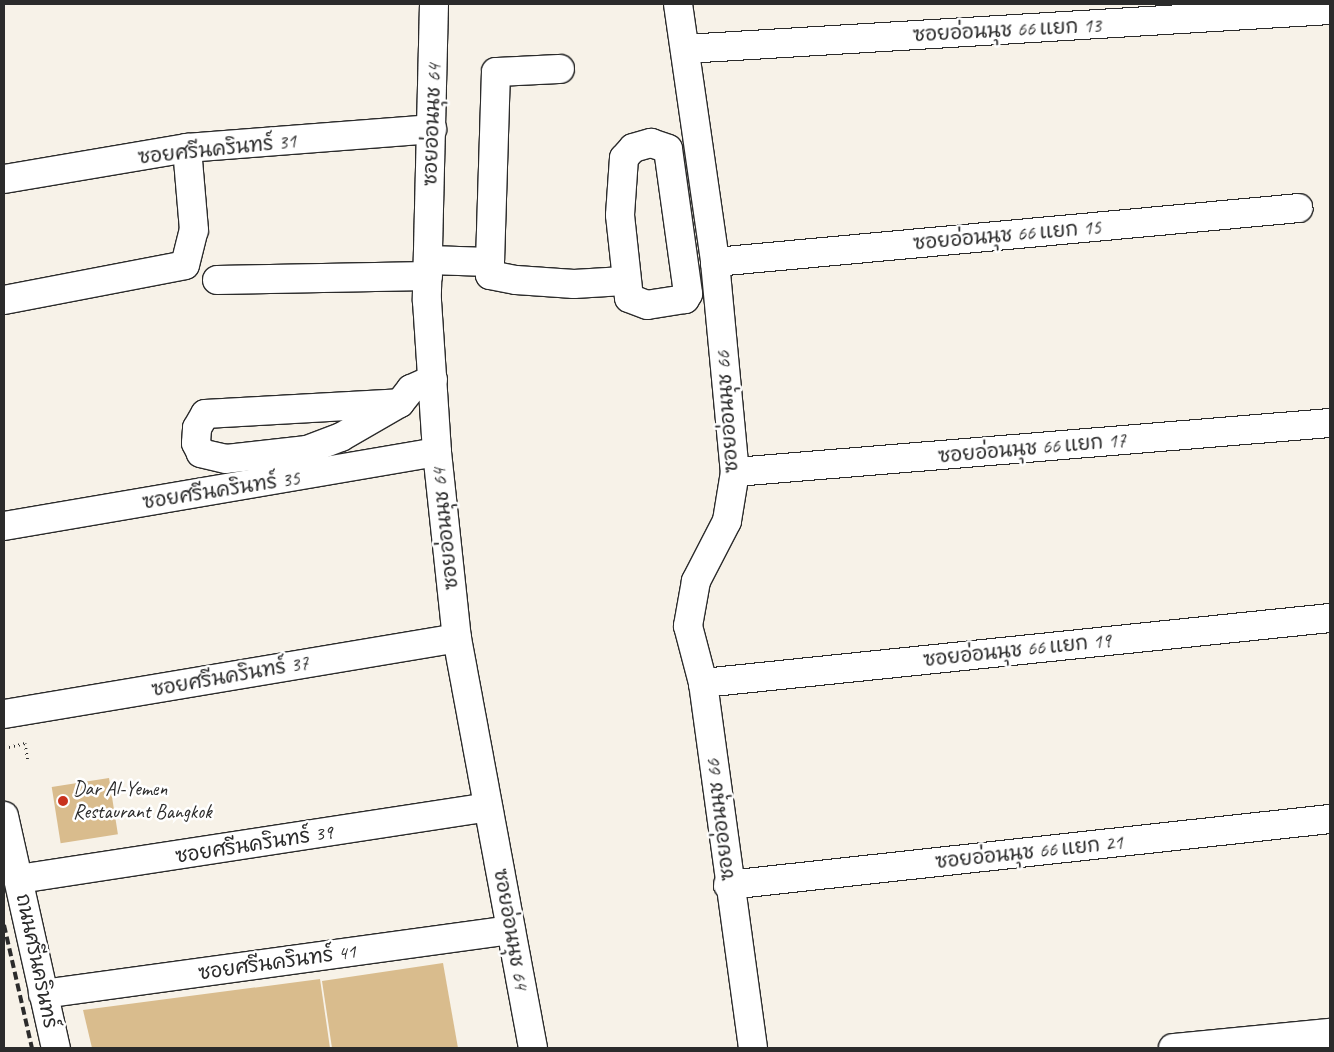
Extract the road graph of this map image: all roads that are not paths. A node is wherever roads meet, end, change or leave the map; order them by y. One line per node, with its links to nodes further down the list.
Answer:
1 (434, 4): 6 (street, ซอยอ่อนนุช 64)
2 (678, 4): 4 (street, ซอยอ่อนนุช 66)
3 (1330, 10): 4 (street, ซอยอ่อนนุช 66 แยก 13)
4 (685, 49): 11 (street, ซอยอ่อนนุช 66)
5 (560, 69): 10 (street)
6 (432, 129): 7 (street, ซอยศรีนครินทร์ 31); 12 (street, ซอยอ่อนนุช 64)
7 (187, 148): 8 (street, ซอยศรีนครินทร์ 31); 15 (street)
8 (4, 179)
9 (1299, 208): 11 (street, ซอยอ่อนนุช 66 แยก 15)
10 (490, 262): 12 (street); 14 (street)
11 (715, 262): 20 (street, ซอยอ่อนนุช 66)
12 (428, 268): 13 (street); 16 (street, ซอยอ่อนนุช 64)
13 (217, 280)
14 (624, 281): 14 (street)
15 (4, 300)
16 (433, 379): 17 (street); 19 (street, ซอยอ่อนนุช 64)
17 (400, 403): 17 (street)
18 (1330, 423): 20 (street, ซอยอ่อนนุช 66 แยก 17)
19 (438, 452): 21 (street, ซอยศรีนครินทร์ 35); 23 (street, ซอยอ่อนนุช 64)
20 (734, 472): 24 (street, ซอยอ่อนนุช 66)
21 (4, 526)
22 (1330, 618): 24 (street, ซอยอ่อนนุช 66 แยก 19)
23 (457, 638): 25 (street, ซอยศรีนครินทร์ 37); 26 (street, ซอยอ่อนนุช 64)
24 (703, 683): 30 (street, ซอยอ่อนนุช 66)
25 (4, 714)
26 (488, 807): 29 (street, ซอยศรีนครินทร์ 39); 31 (street, ซอยอ่อนนุช 64)
27 (4, 816): 29 (street, ถนนศรีนครินทร์)
28 (1330, 819): 30 (street, ซอยอ่อนนุช 66 แยก 21)
29 (19, 879): 32 (street, ถนนศรีนครินทร์)
30 (728, 885): 36 (street, ซอยอ่อนนุช 66)
31 (511, 930): 32 (street, ซอยศรีนครินทร์ 41); 35 (street, ซอยอ่อนนุช 64)
32 (43, 994): 34 (street, ถนนศรีนครินทร์)
33 (1330, 1033): 37 (street)
34 (56, 1048)
35 (533, 1048)
36 (753, 1048)
37 (1173, 1048)

